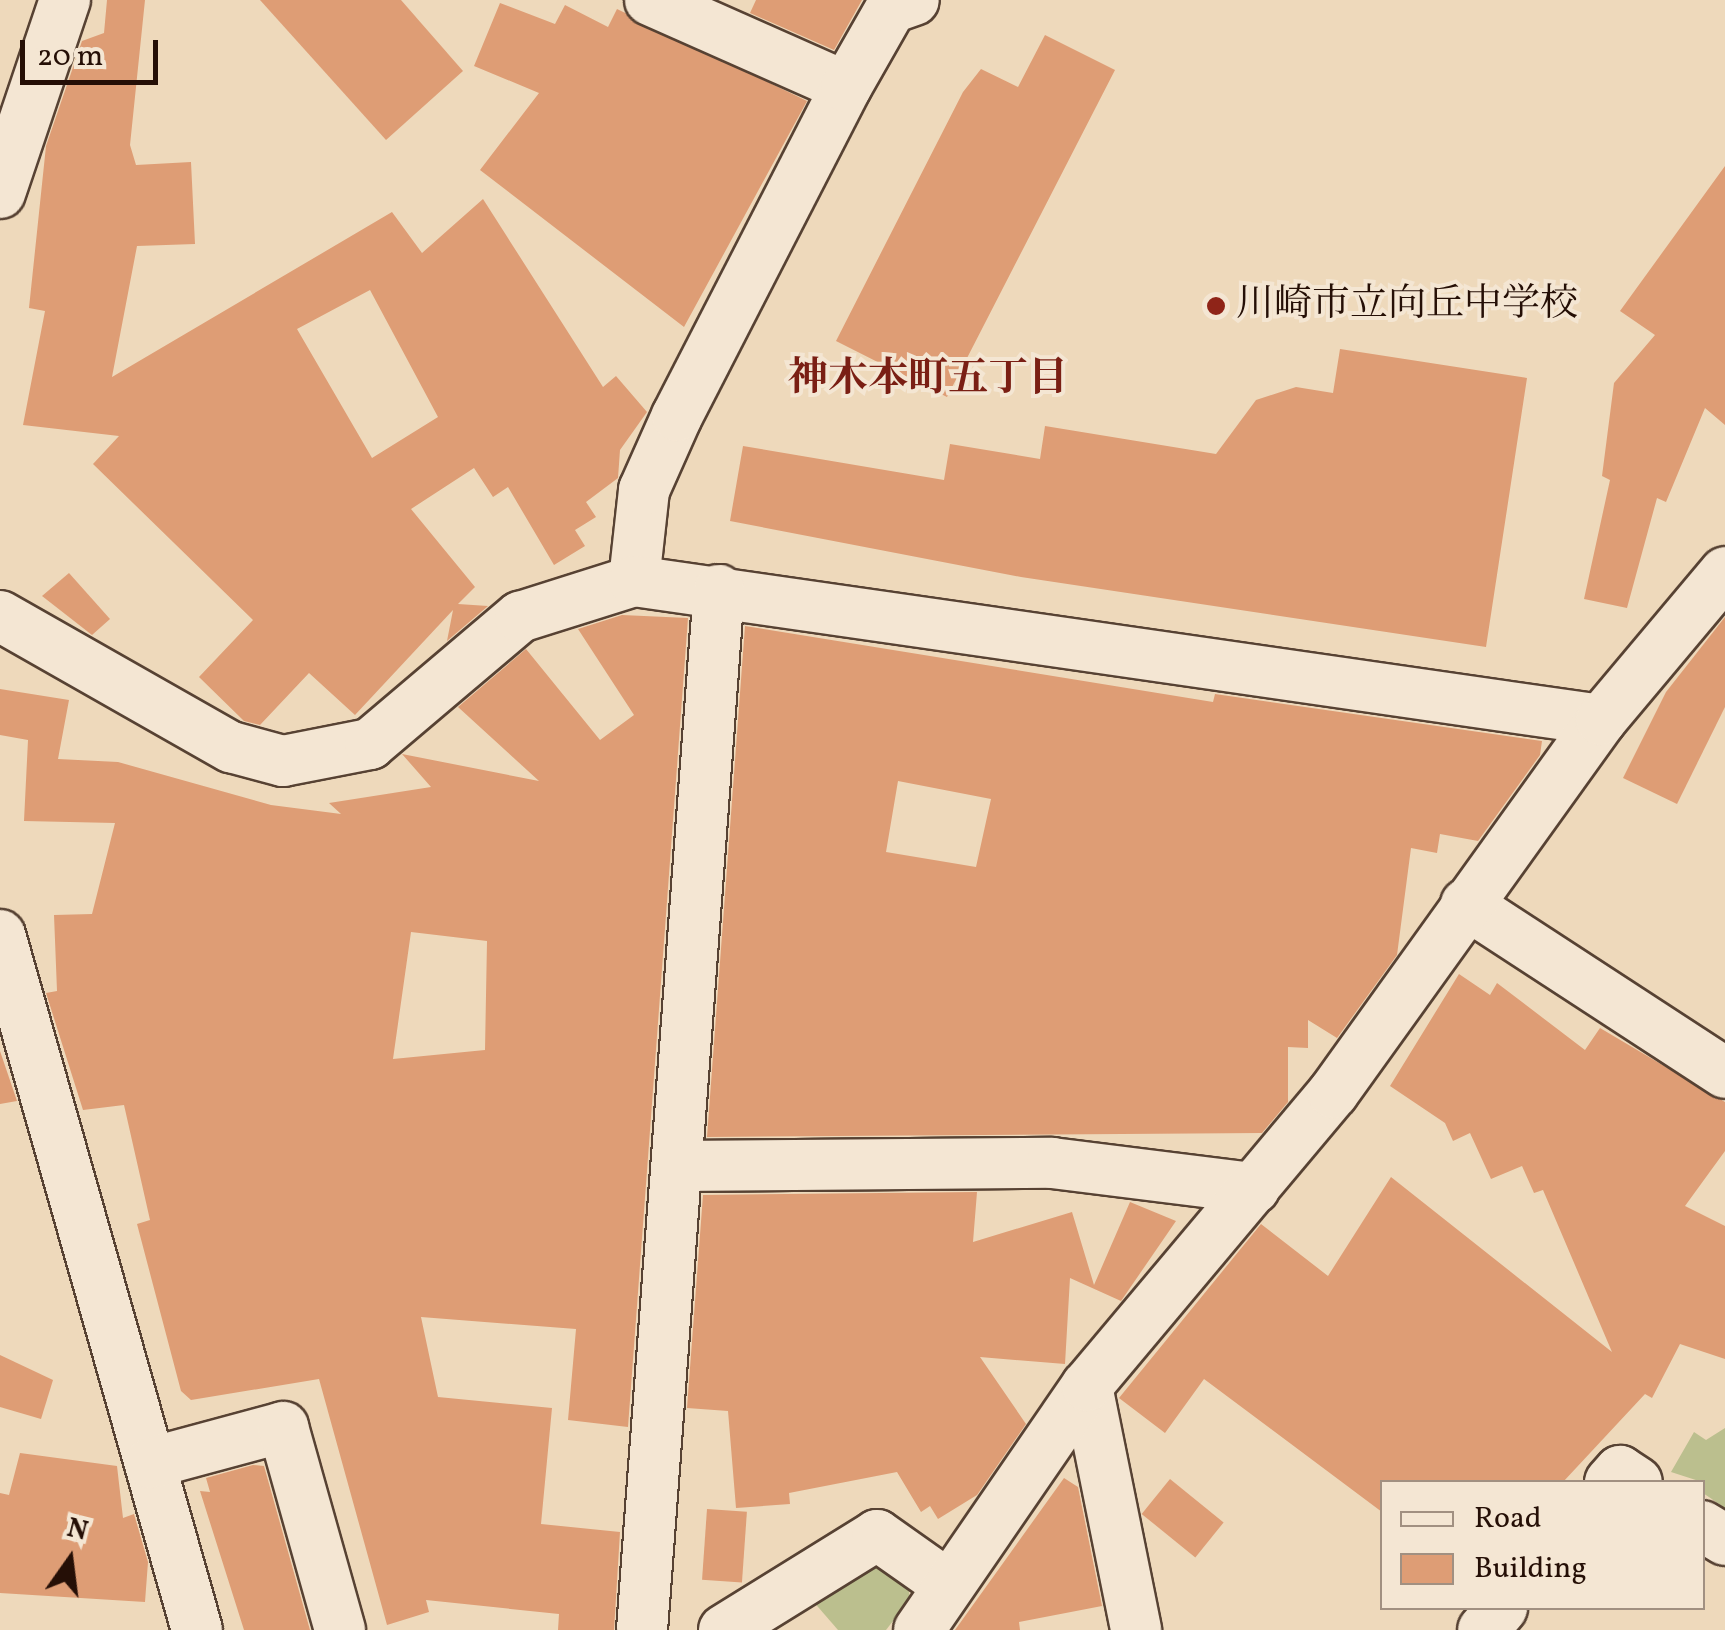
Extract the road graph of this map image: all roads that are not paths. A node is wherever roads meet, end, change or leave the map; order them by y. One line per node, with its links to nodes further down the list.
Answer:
1 (66, 0): 5 (street)
2 (650, 0): 4 (street)
3 (914, 0): 4 (street)
4 (846, 86): 7 (street)
5 (0, 193)
6 (1725, 572): 10 (street)
7 (634, 581): 8 (street); 9 (street)
8 (719, 590): 10 (street); 14 (street)
9 (0, 616)
10 (1600, 720): 11 (street)
11 (1466, 904): 13 (street); 15 (street)
12 (0, 935): 17 (street)
13 (1725, 1074)
14 (679, 1166): 15 (street); 24 (street)
15 (1254, 1188): 16 (street)
16 (1087, 1386): 20 (street); 27 (street)
17 (150, 1463): 22 (street); 23 (street)
18 (1612, 1480): 19 (street)
19 (1634, 1480)
20 (948, 1585): 25 (street); 26 (street)
21 (1500, 1610): 28 (street)
22 (196, 1630)
23 (340, 1630)
24 (642, 1630)
25 (724, 1630)
26 (919, 1630)
27 (1136, 1630)
28 (1483, 1630)

